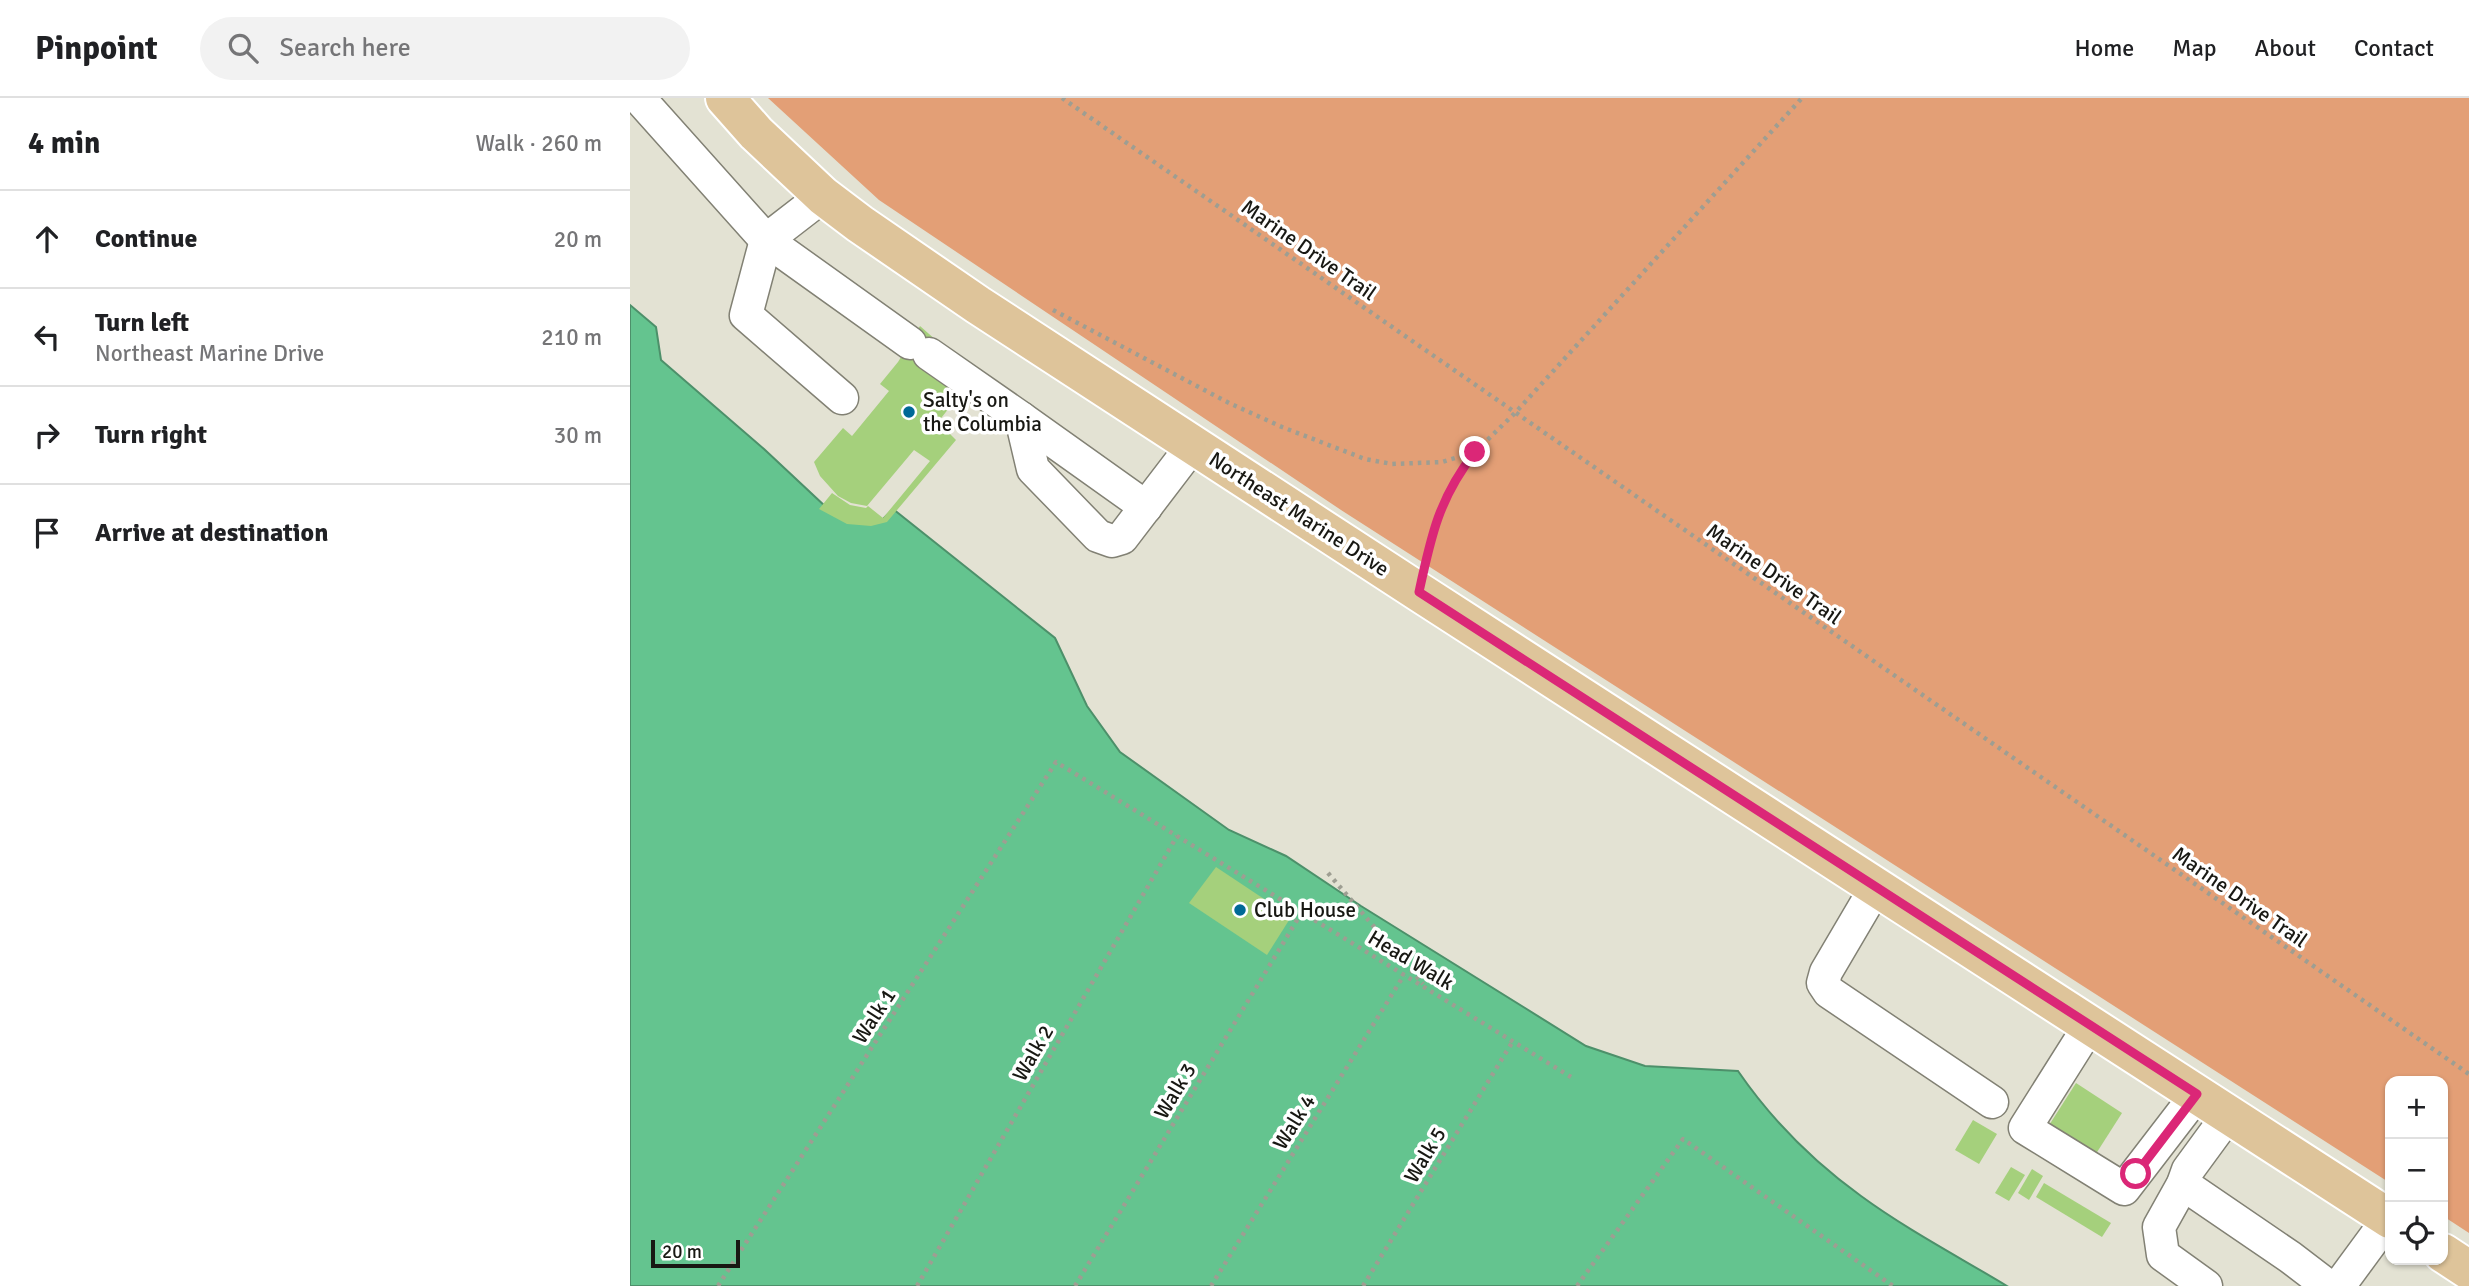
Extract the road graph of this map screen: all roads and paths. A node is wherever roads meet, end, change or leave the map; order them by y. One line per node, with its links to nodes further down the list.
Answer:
1 (639, 98): 6 (lane)
2 (725, 98): 5 (main road, Northeast Marine Drive)
3 (1062, 98): 9 (path, Marine Drive Trail)
4 (1802, 98): 9 (path)
5 (823, 196): 6 (lane); 11 (main road, Northeast Marine Drive)
6 (766, 240): 8 (lane); 10 (lane)
7 (1050, 309): 12 (path)
8 (842, 398)
9 (1515, 413): 12 (path); 24 (path, Marine Drive Trail)
10 (1021, 418): 13 (lane); 13 (lane)
11 (1193, 445): 13 (lane); 14 (main road, Northeast Marine Drive)
12 (1475, 452): 14 (path)
13 (1146, 507)
14 (1419, 592): 18 (main road, Northeast Marine Drive)
15 (1055, 762): 16 (path, Head Walk); 35 (path, Walk 1)
16 (1177, 836): 19 (path, Head Walk); 36 (path, Walk 2)
17 (1328, 873): 21 (path)
18 (1876, 887): 22 (main road, Northeast Marine Drive); 27 (lane)
19 (1302, 912): 20 (path, Head Walk); 37 (path, Walk 3)
20 (1404, 975): 21 (path, Head Walk); 38 (path, Walk 4)
21 (1426, 987): 23 (path, Head Walk)
22 (2091, 1025): 26 (main road, Northeast Marine Drive); 26 (lane)
23 (1513, 1041): 25 (path, Head Walk); 39 (path, Walk 5)
24 (2469, 1074)
25 (1572, 1077)
26 (2197, 1094): 28 (main road, Northeast Marine Drive)
27 (1993, 1102)
28 (2230, 1114): 29 (lane); 30 (main road, Northeast Marine Drive)
29 (2183, 1184): 41 (lane); 42 (lane)
30 (2385, 1215)
31 (2385, 1225): 43 (lane)
32 (2448, 1256): 33 (main road)
33 (2469, 1270)
34 (1889, 1285): 40 (path)
35 (718, 1286)
36 (916, 1286)
37 (1075, 1286)
38 (1212, 1286)
39 (1363, 1286)
40 (1577, 1286)
41 (2206, 1286)
42 (2328, 1286)
43 (2339, 1286)

